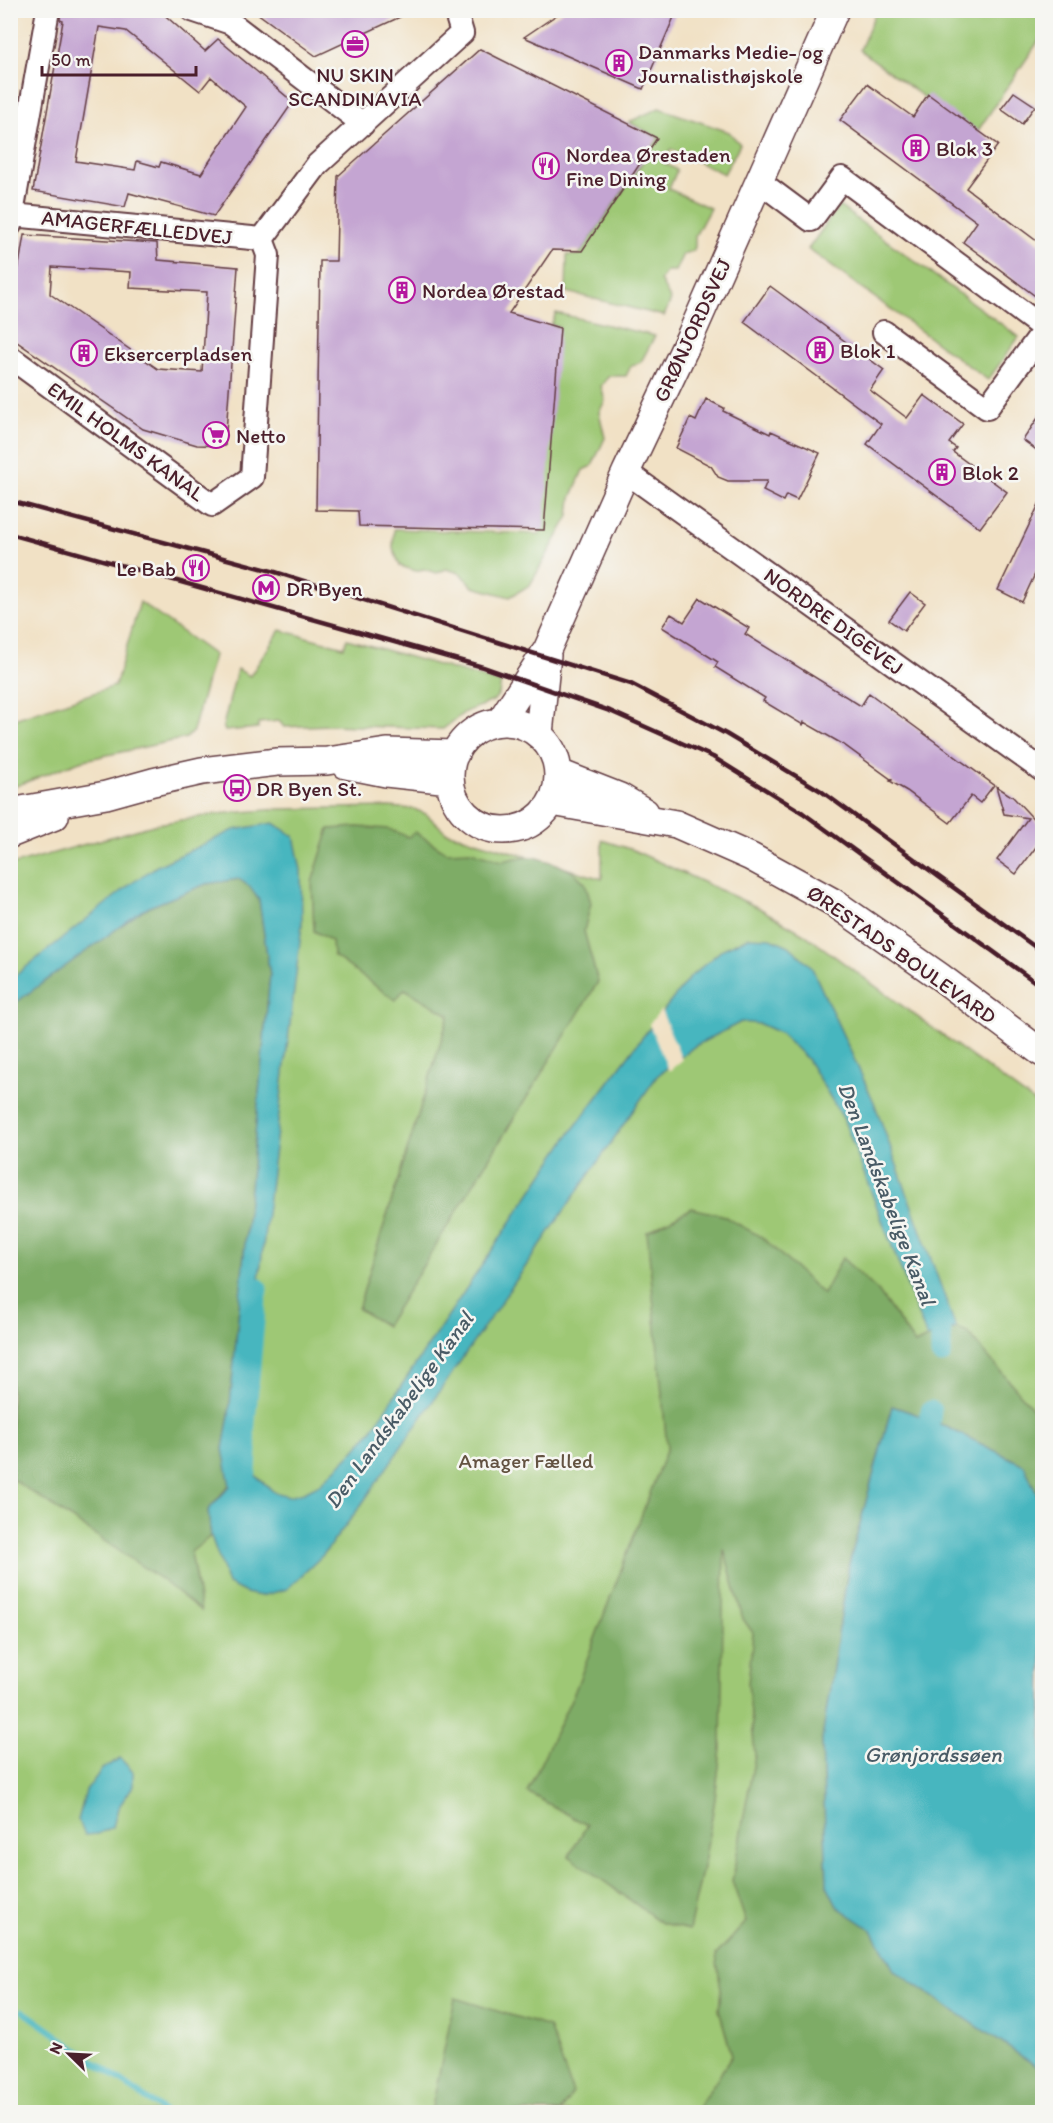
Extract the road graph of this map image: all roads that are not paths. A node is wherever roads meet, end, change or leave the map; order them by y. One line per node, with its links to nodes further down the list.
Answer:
1 (48, 10): 7 (street, AMAGERFÆLLEDVEJ)
2 (192, 10): 5 (street)
3 (455, 10): 5 (street, AMAGERFÆLLEDVEJ)
4 (835, 10): 6 (street, GRØNJORDSVEJ)
5 (363, 124): 8 (street, AMAGERFÆLLEDVEJ)
6 (760, 182): 9 (street); 13 (street, GRØNJORDSVEJ)
7 (11, 220): 8 (street, AMAGERFÆLLEDVEJ)
8 (262, 239): 14 (street, AMAGERFÆLLEDVEJ)
9 (1042, 327)
10 (884, 332): 11 (street)
11 (1042, 333)
12 (10, 357): 14 (street, EMIL HOLMS KANAL)
13 (626, 472): 15 (street, GRØNJORDSVEJ); 19 (street, NORDRE DIGEVEJ)
14 (212, 505)
15 (548, 650): 16 (street, GRØNJORDSVEJ); 17 (street, GRØNJORDSVEJ)
16 (500, 722): 17 (street); 18 (street)
17 (539, 734): 20 (street)
18 (453, 767): 21 (street); 22 (street)
19 (1042, 770)
20 (559, 773): 22 (street); 24 (street, ØRESTADS BOULEVARD)
21 (106, 795): 23 (street); 25 (street)
22 (552, 802): 24 (street, ØRESTADS BOULEVARD)
23 (10, 812)
24 (658, 820): 26 (street, ØRESTADS BOULEVARD)
25 (10, 834)
26 (1042, 1053)

